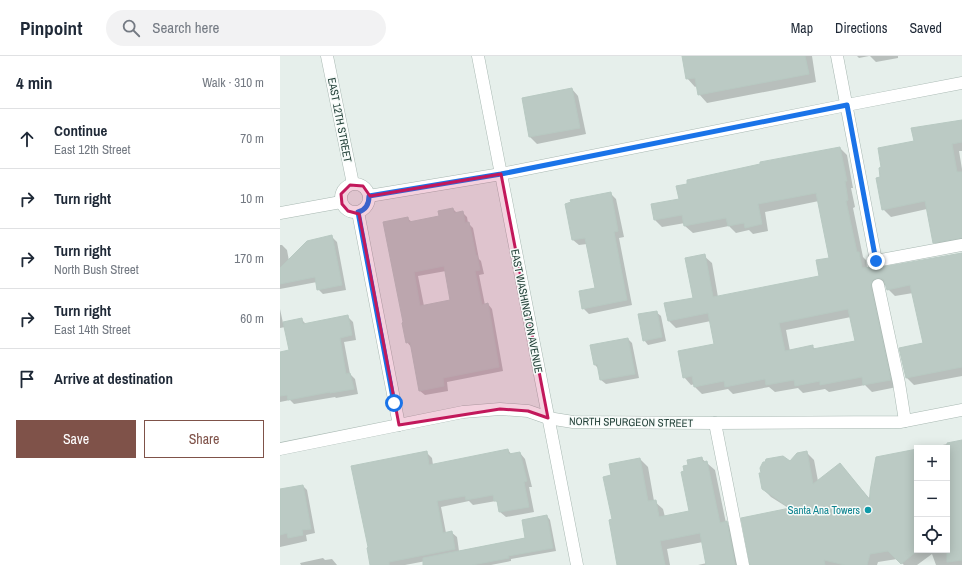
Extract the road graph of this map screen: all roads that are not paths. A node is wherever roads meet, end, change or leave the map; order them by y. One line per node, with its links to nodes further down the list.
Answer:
1 (327, 56): 7 (street, EAST 12TH STREET)
2 (478, 56): 6 (street, EAST WASHINGTON AVENUE)
3 (837, 56): 5 (street)
4 (962, 83): 5 (street)
5 (847, 105): 6 (street); 12 (street)
6 (501, 174): 8 (street); 15 (street, EAST WASHINGTON AVENUE)
7 (353, 184): 8 (street); 9 (street)
8 (369, 196): 10 (street)
9 (341, 202): 10 (street); 11 (street)
10 (358, 212): 18 (street)
11 (280, 213)
12 (962, 245)
13 (878, 285): 16 (street)
14 (962, 410): 16 (street, NORTH SPURGEON STREET)
15 (548, 418): 17 (street, NORTH SPURGEON STREET); 18 (street, NORTH SPURGEON STREET); 20 (street, EAST WASHINGTON AVENUE)
16 (905, 421): 17 (street, NORTH SPURGEON STREET)
17 (715, 423): 21 (street)
18 (399, 425): 19 (street, NORTH SPURGEON STREET)
19 (280, 449)
20 (577, 565)
21 (742, 565)

